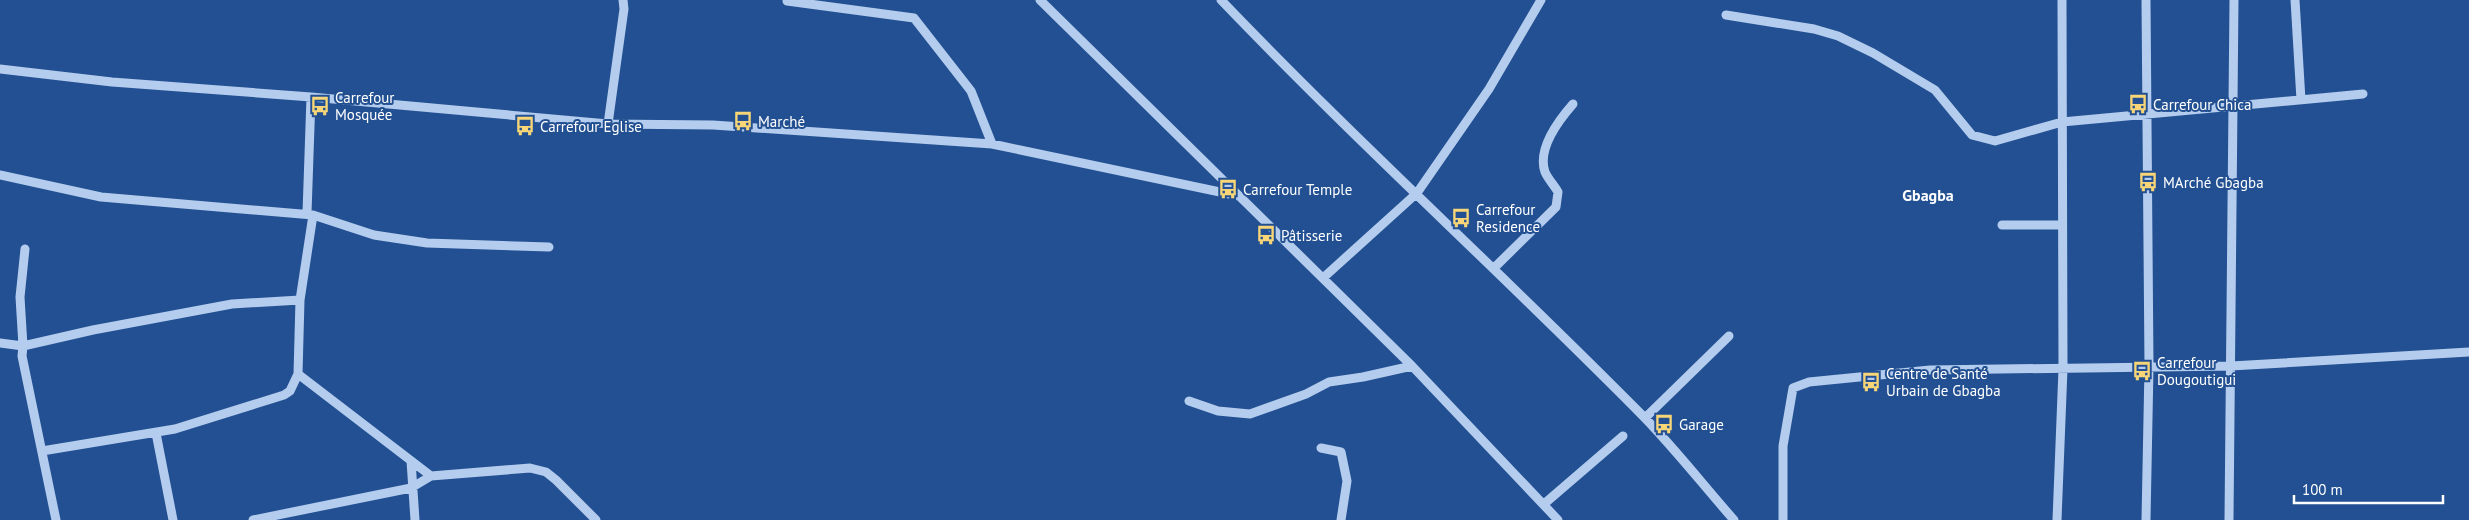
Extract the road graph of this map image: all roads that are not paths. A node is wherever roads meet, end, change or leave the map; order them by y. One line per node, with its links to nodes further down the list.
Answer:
1 (623, 0): 19 (street)
2 (1040, 0): 23 (street)
3 (1221, 0): 22 (street)
4 (1541, 0): 22 (street)
5 (2062, 0): 18 (street)
6 (2146, 0): 17 (street)
7 (2234, 0): 16 (street)
8 (2294, 0): 14 (street)
9 (787, 1): 20 (street)
10 (1726, 15): 18 (street)
11 (0, 69): 13 (street)
12 (2363, 94): 14 (street)
13 (311, 97): 19 (street); 24 (street)
14 (2301, 100): 16 (street)
15 (1573, 104): 29 (street)
16 (2234, 106): 17 (street); 37 (street)
17 (2147, 114): 18 (street); 38 (street)
18 (2062, 122): 26 (street)
19 (608, 124): 20 (street)
20 (992, 144): 23 (street)
21 (0, 175): 24 (street)
22 (1417, 193): 29 (street); 30 (street)
23 (1239, 196): 30 (street)
24 (310, 214): 27 (street); 31 (street)
25 (2002, 225): 26 (street)
26 (2061, 225): 39 (street)
27 (549, 247)
28 (25, 249): 34 (street)
29 (1494, 268): 42 (street)
30 (1323, 278): 36 (street)
31 (300, 300): 34 (street); 40 (street)
32 (1729, 336): 42 (street)
33 (0, 344): 34 (street)
34 (23, 346): 46 (street)
35 (2469, 352): 37 (street)
36 (1412, 366): 41 (street); 50 (street)
37 (2231, 366): 38 (street); 62 (street)
38 (2149, 368): 39 (street); 61 (street)
39 (2062, 369): 59 (street); 60 (street)
40 (298, 374): 43 (street); 47 (street)
41 (1189, 401)
42 (1645, 418): 58 (street)
43 (156, 433): 46 (street); 52 (street)
44 (1624, 436): 50 (street)
45 (1321, 448): 56 (street)
46 (42, 451): 51 (street)
47 (411, 461): 48 (street); 49 (street)
48 (431, 476): 49 (street); 55 (street)
49 (411, 488): 53 (street); 54 (street)
50 (1544, 504): 57 (street)
51 (56, 520)
52 (173, 520)
53 (253, 520)
54 (415, 520)
55 (596, 520)
56 (1341, 520)
57 (1558, 520)
58 (1734, 520)
59 (1783, 520)
60 (2057, 520)
61 (2146, 520)
62 (2229, 520)

